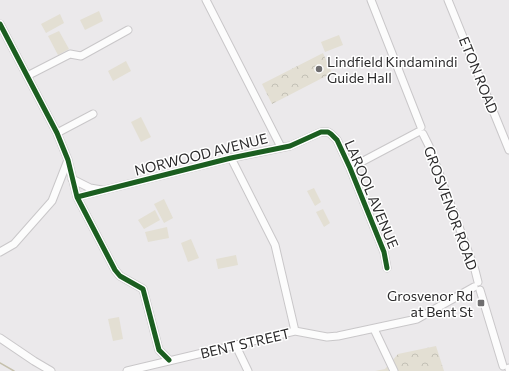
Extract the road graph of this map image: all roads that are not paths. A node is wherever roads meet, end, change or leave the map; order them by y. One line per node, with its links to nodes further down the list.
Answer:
1 (206, 0): 11 (street)
2 (371, 0): 8 (street, GROSVENOR ROAD)
3 (448, 0): 12 (street, ETON ROAD)
4 (0, 24): 6 (street)
5 (128, 30): 6 (street)
6 (27, 76): 9 (street)
7 (93, 114): 9 (street)
8 (421, 131): 15 (street); 21 (street, GROSVENOR ROAD)
9 (57, 132): 14 (street)
10 (330, 132): 11 (street, NORWOOD AVENUE); 15 (street, LAROOL AVENUE)
11 (281, 147): 13 (street, NORWOOD AVENUE)
12 (509, 150)
13 (231, 158): 17 (street, NORWOOD AVENUE); 23 (street)
14 (68, 160): 16 (street); 19 (street)
15 (350, 168): 20 (street, LAROOL AVENUE)
16 (72, 179): 17 (street); 18 (street)
17 (104, 191): 18 (street, NORWOOD AVENUE)
18 (77, 197): 26 (street)
19 (0, 252)
20 (387, 268)
21 (477, 286): 22 (street, BENT STREET); 27 (street, GROSVENOR ROAD)
22 (374, 328): 23 (street, BENT STREET); 31 (street)
23 (296, 331): 25 (street, BENT STREET)
24 (0, 338): 28 (street)
25 (236, 346): 26 (street, BENT STREET); 30 (street)
26 (169, 360): 29 (street, BENT STREET)
27 (506, 369)
28 (52, 371)
29 (126, 371)
30 (248, 371)
31 (394, 371)

